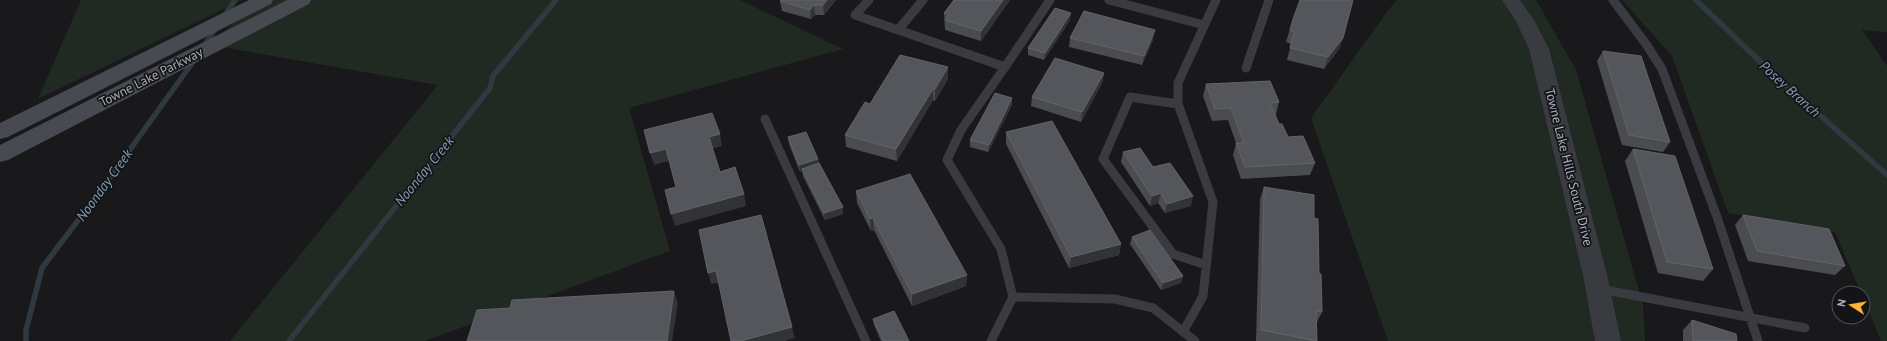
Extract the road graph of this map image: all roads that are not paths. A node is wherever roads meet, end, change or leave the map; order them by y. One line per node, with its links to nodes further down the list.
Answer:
1 (264, 0): 17 (main road, Towne Lake Parkway)
2 (302, 0): 18 (main road, Towne Lake Parkway)
3 (869, 0): 12 (lane)
4 (923, 0): 12 (lane)
5 (1050, 0): 13 (lane)
6 (1109, 0): 11 (lane)
7 (1216, 0): 11 (lane)
8 (1269, 0): 14 (lane)
9 (1511, 0): 20 (street, Towne Lake Hills South Drive)
10 (1613, 0): 22 (lane)
11 (1204, 25): 15 (lane)
12 (898, 30): 13 (lane)
13 (1005, 67): 21 (lane)
14 (1246, 68)
15 (1178, 104): 19 (lane); 19 (lane)
16 (764, 119): 25 (lane)
17 (0, 132)
18 (0, 154)
19 (1206, 265): 24 (lane)
20 (1598, 289): 22 (lane); 28 (street, Towne Lake Hills South Drive)
21 (1013, 297): 24 (lane); 26 (lane)
22 (1750, 317): 23 (lane); 29 (lane)
23 (1805, 328)
24 (1183, 332): 27 (lane)
25 (866, 341)
26 (990, 341)
27 (1194, 341)
28 (1608, 341)
29 (1758, 341)

